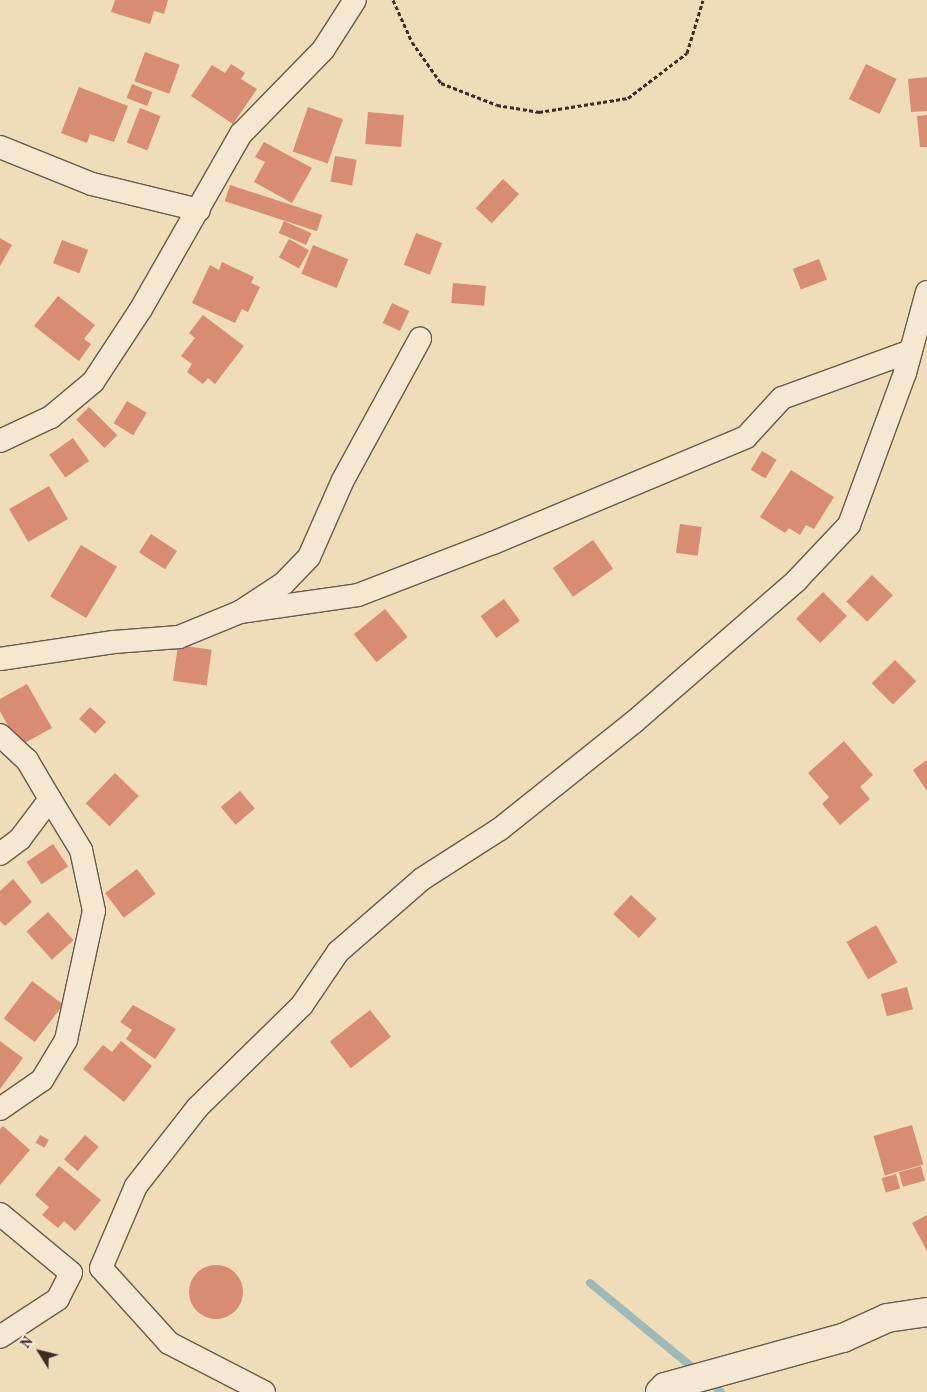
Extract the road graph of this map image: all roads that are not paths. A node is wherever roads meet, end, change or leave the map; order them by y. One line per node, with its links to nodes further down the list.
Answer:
1 (355, 0): 3 (street)
2 (0, 147): 3 (street)
3 (199, 210): 7 (street)
4 (927, 292): 6 (street)
5 (420, 339): 8 (street)
6 (911, 351): 8 (street); 18 (street)
7 (0, 441)
8 (240, 612): 9 (street)
9 (0, 659)
10 (0, 735): 11 (street)
11 (50, 799): 12 (street); 13 (street)
12 (0, 854)
13 (0, 1109)
14 (0, 1214): 16 (street)
15 (927, 1312): 17 (street)
16 (0, 1337)
17 (658, 1390)
18 (264, 1392)

